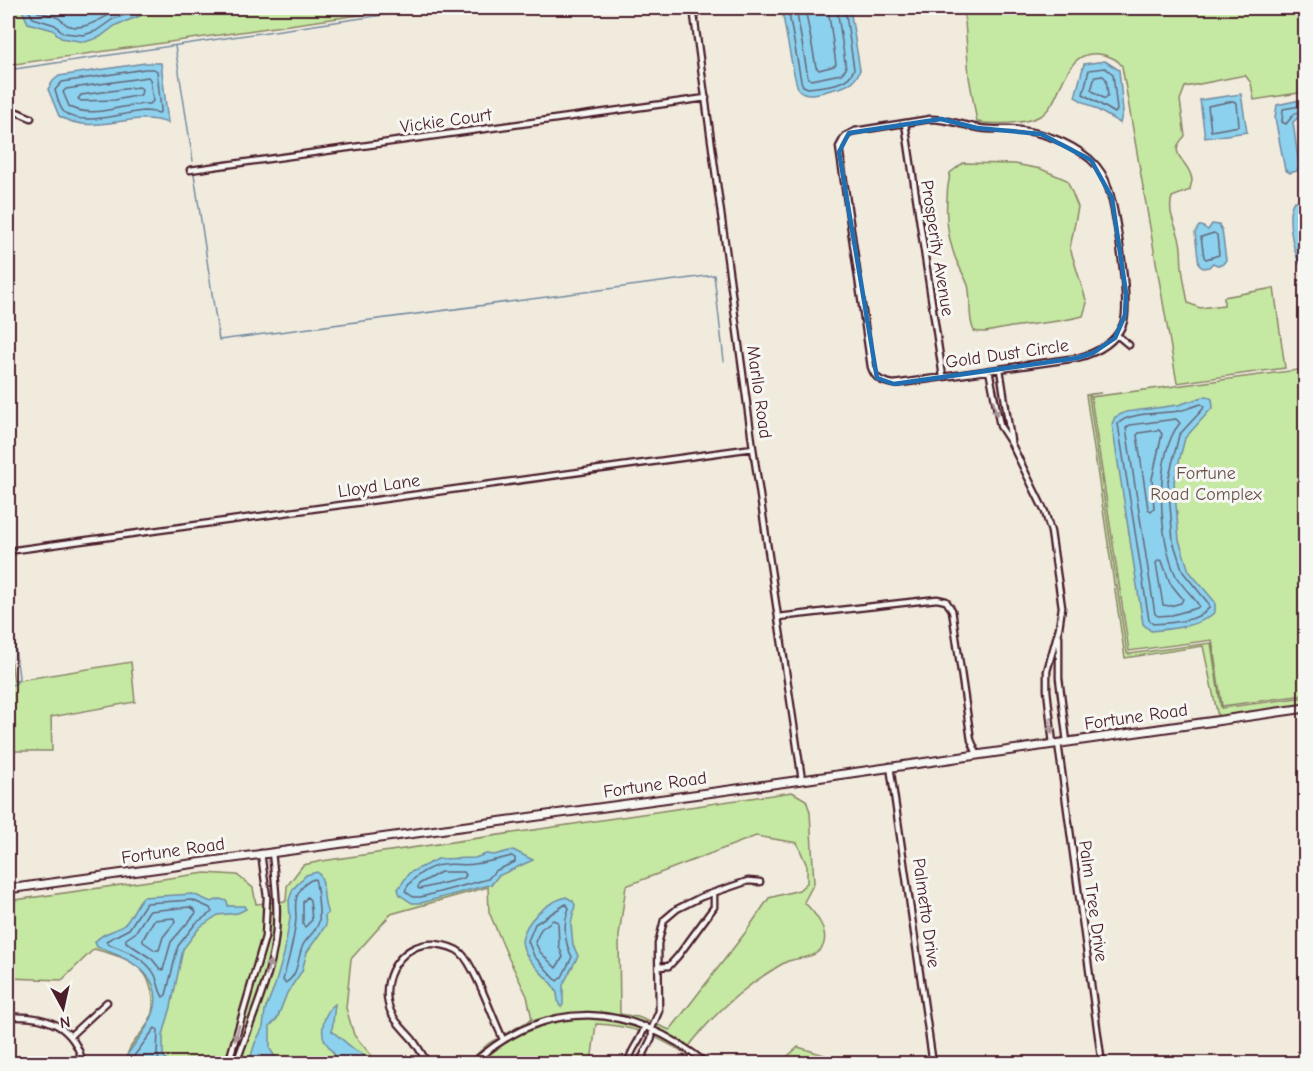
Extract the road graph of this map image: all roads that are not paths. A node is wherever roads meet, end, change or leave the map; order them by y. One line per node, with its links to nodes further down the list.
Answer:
1 (693, 8): 2 (street, Marllo Road)
2 (706, 99): 6 (street, Vickie Court); 13 (street, Marllo Road)
3 (8, 113): 4 (street)
4 (31, 118)
5 (905, 123): 7 (street, Gold Dust Circle); 11 (street, Prosperity Avenue); 11 (street, Gold Dust Circle)
6 (189, 170)
7 (1117, 335): 8 (street); 9 (street, Gold Dust Circle)
8 (1129, 345)
9 (1000, 369): 10 (street, Gold Dust Circle); 12 (street)
10 (989, 370): 11 (street, Gold Dust Circle); 12 (street, one-way to 12)
11 (943, 377)
12 (1011, 443): 16 (street)
13 (753, 448): 14 (street, Lloyd Lane); 15 (street, Marllo Road)
14 (8, 551)
15 (778, 616): 22 (street); 24 (street, Marllo Road)
16 (1059, 628): 17 (street, Palm Tree Drive); 18 (street)
17 (1047, 690): 18 (street); 21 (street, Palm Tree Drive, one-way to 21)
18 (1060, 690): 20 (street)
19 (1305, 708): 20 (street, Fortune Road)
20 (1067, 741): 21 (street, Fortune Road)
21 (1056, 743): 22 (street, Fortune Road); 50 (street, Palm Tree Drive)
22 (977, 754): 23 (street, Fortune Road)
23 (890, 766): 24 (street, Fortune Road); 49 (street, Palmetto Drive)
24 (802, 780): 25 (street, Fortune Road)
25 (272, 852): 26 (street, Fortune Road); 29 (street)
26 (261, 854): 28 (street, Fortune Road); 31 (street)
27 (760, 882): 30 (street)
28 (8, 889)
29 (276, 893): 31 (street); 34 (street, one-way to 29)
30 (714, 893): 32 (street); 32 (street)
31 (266, 894): 33 (street)
32 (659, 967): 38 (street)
33 (250, 990): 34 (street); 42 (street, one-way to 42)
34 (260, 993): 43 (street)
35 (107, 1002): 39 (street)
36 (8, 1017): 39 (street)
37 (645, 1026): 38 (street); 40 (street); 46 (street)
38 (651, 1028): 47 (street); 48 (street)
39 (71, 1035): 41 (street)
40 (503, 1040): 44 (street); 45 (street)
41 (83, 1064)
42 (228, 1064)
43 (236, 1064)
44 (428, 1064)
45 (472, 1064)
46 (628, 1064)
47 (639, 1064)
48 (707, 1064)
49 (933, 1064)
50 (1102, 1064)

